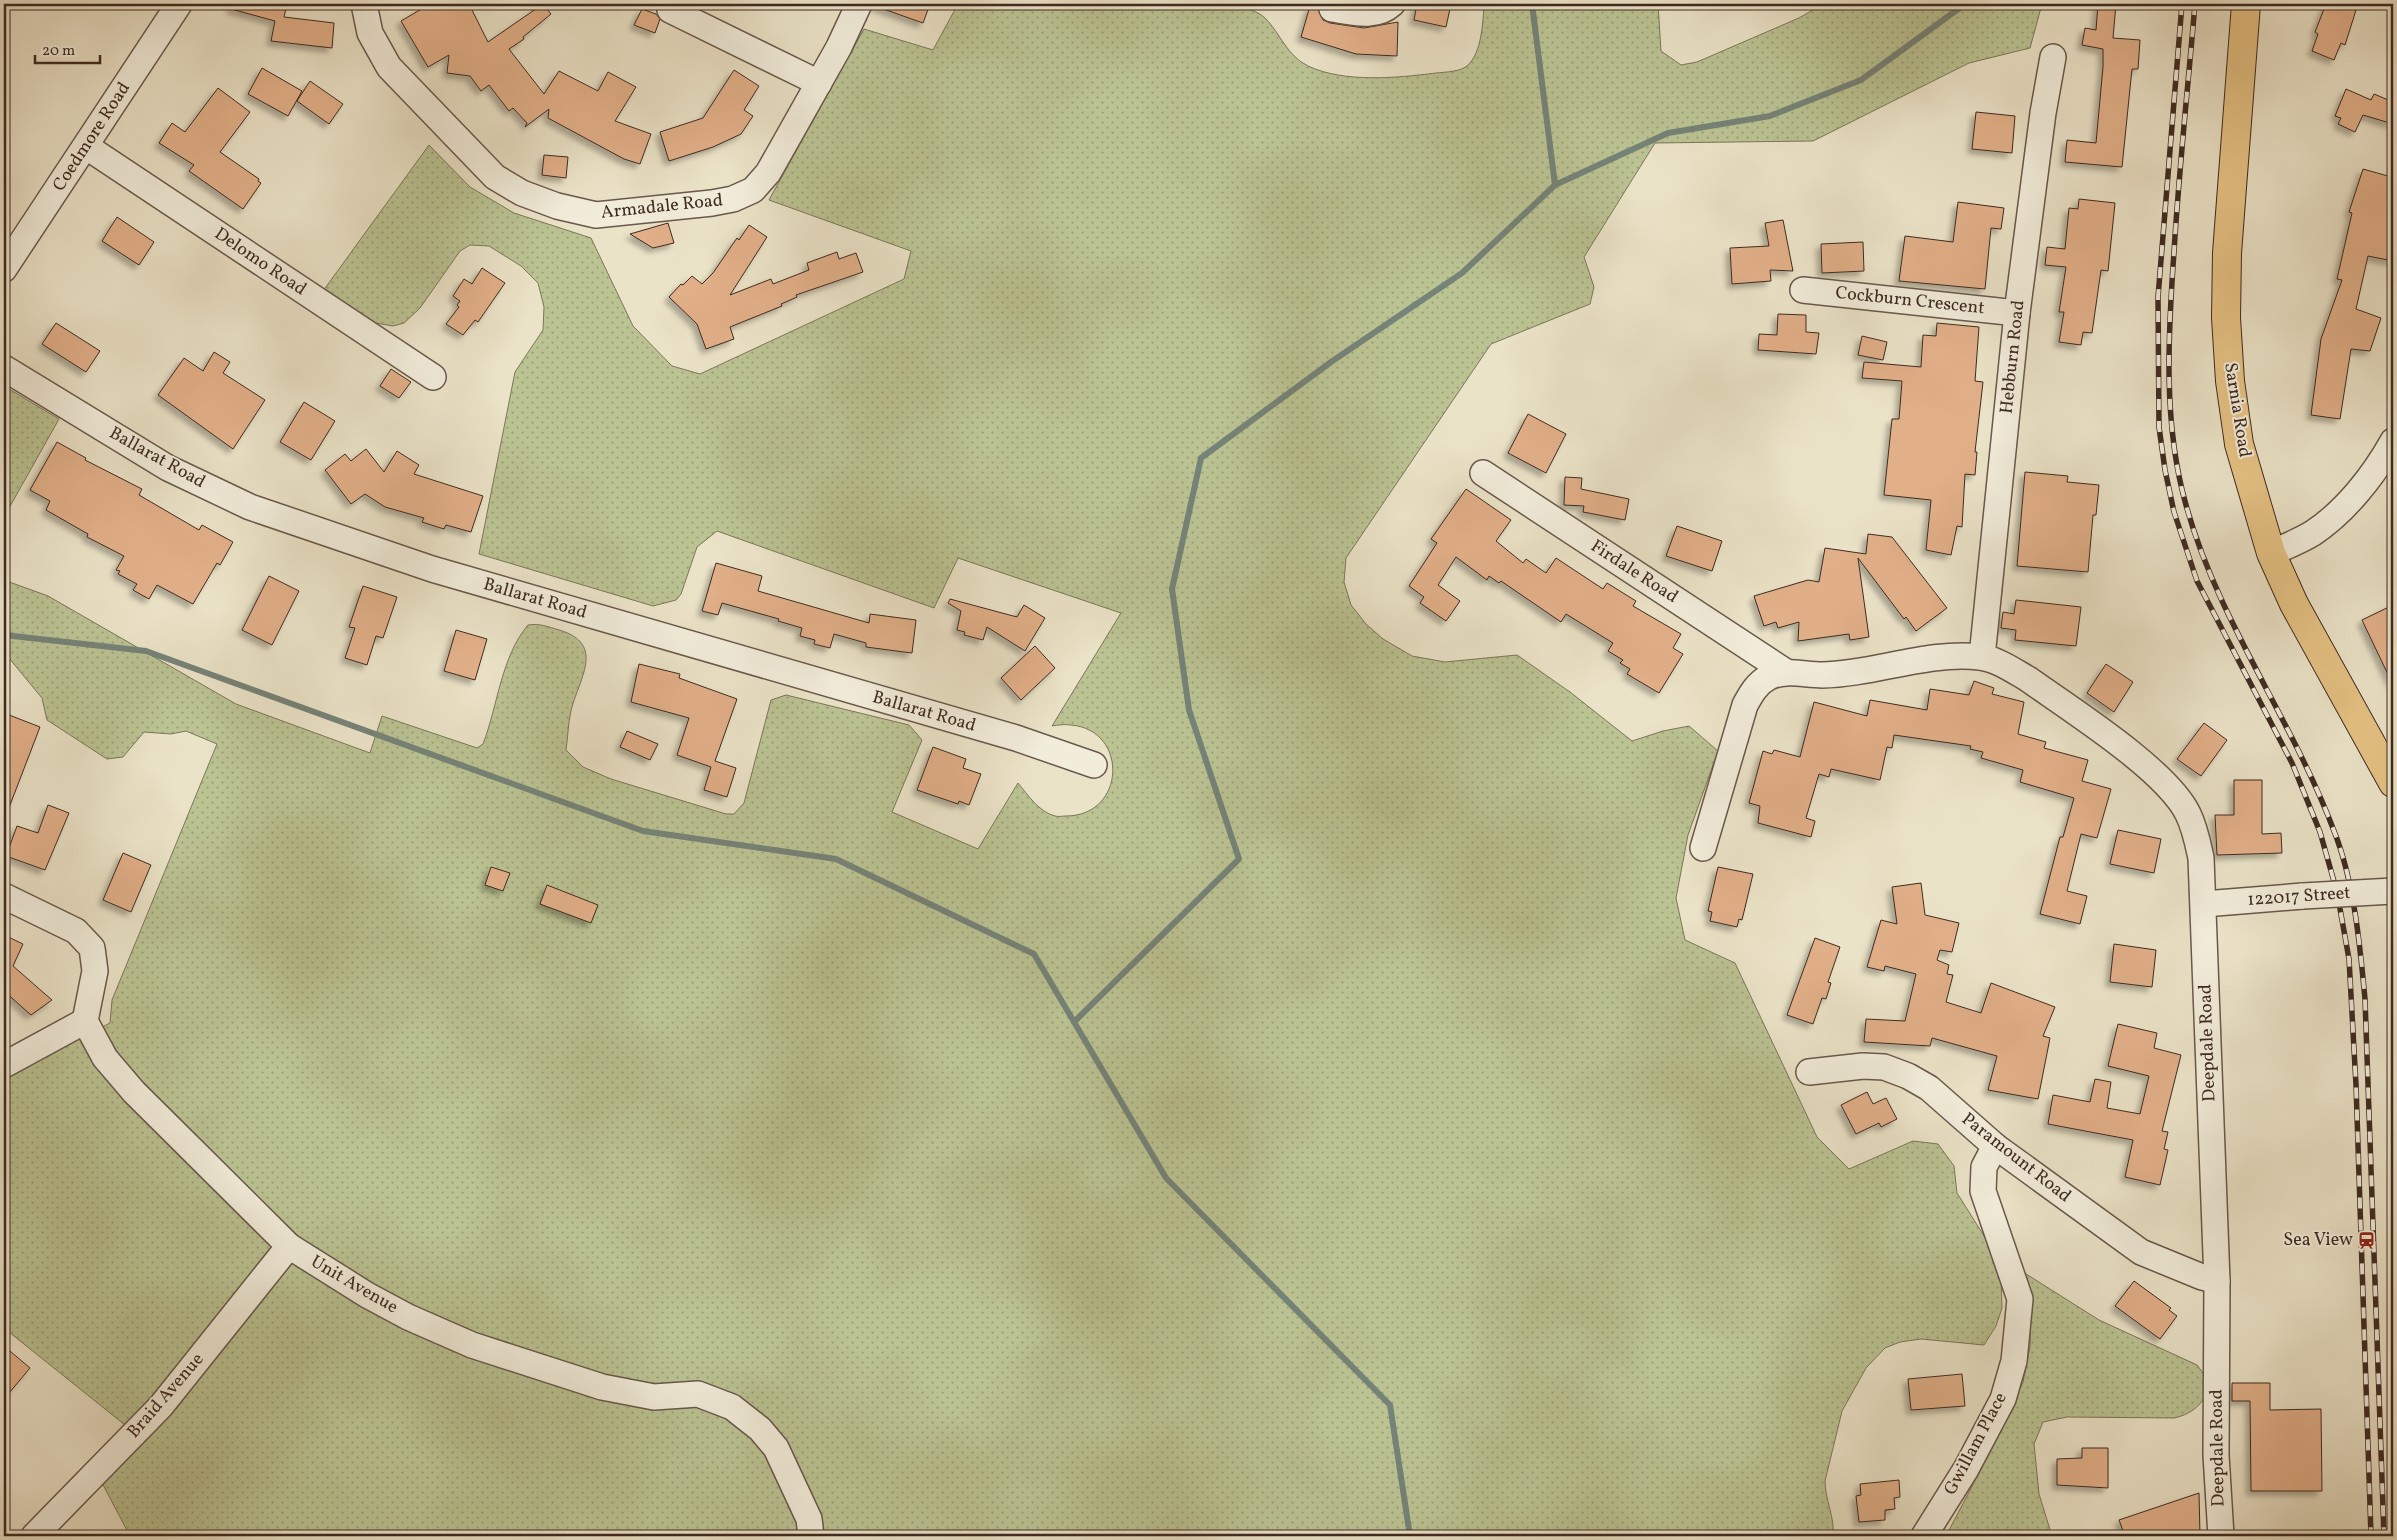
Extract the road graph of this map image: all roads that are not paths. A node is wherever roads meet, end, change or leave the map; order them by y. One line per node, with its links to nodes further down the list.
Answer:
1 (179, 4): 10 (street, Coedmore Road)
2 (364, 4): 9 (street, Armadale Road)
3 (859, 4): 9 (street, Armadale Road)
4 (1392, 4): 6 (street)
5 (2246, 4): 18 (main road, Sarnia Road)
6 (1332, 9)
7 (670, 10): 9 (street)
8 (2053, 57): 13 (street, Hebburn Road)
9 (819, 83)
10 (87, 146): 11 (street, Coedmore Road); 15 (street, Delomo Road)
11 (4, 269)
12 (1803, 290): 13 (street, Cockburn Crescent)
13 (2017, 313): 19 (street, Hebburn Road)
14 (4, 368): 21 (street, Ballarat Road)
15 (433, 377)
16 (2393, 441): 18 (street)
17 (1483, 473): 20 (street, Firdale Road)
18 (2271, 553): 22 (main road, Sarnia Road)
19 (1982, 657): 20 (street, Firdale Road); 26 (street, Deepdale Road)
20 (1786, 672): 23 (street, Firdale Road)
21 (1094, 765)
22 (2393, 783)
23 (1702, 848)
24 (2393, 891): 26 (street, 122017 Street, bridge)
25 (4, 896): 27 (street)
26 (2204, 904): 32 (street, Deepdale Road)
27 (85, 1021): 28 (street); 31 (street, Unit Avenue)
28 (4, 1065)
29 (1809, 1072): 30 (street, Paramount Road)
30 (1996, 1146): 32 (street, Paramount Road); 35 (street, Gwillam Place)
31 (289, 1246): 33 (street, Braid Avenue); 34 (street, Unit Avenue)
32 (2217, 1281): 36 (street, Deepdale Road)
33 (34, 1536)
34 (811, 1536)
35 (1924, 1536)
36 (2221, 1536)

